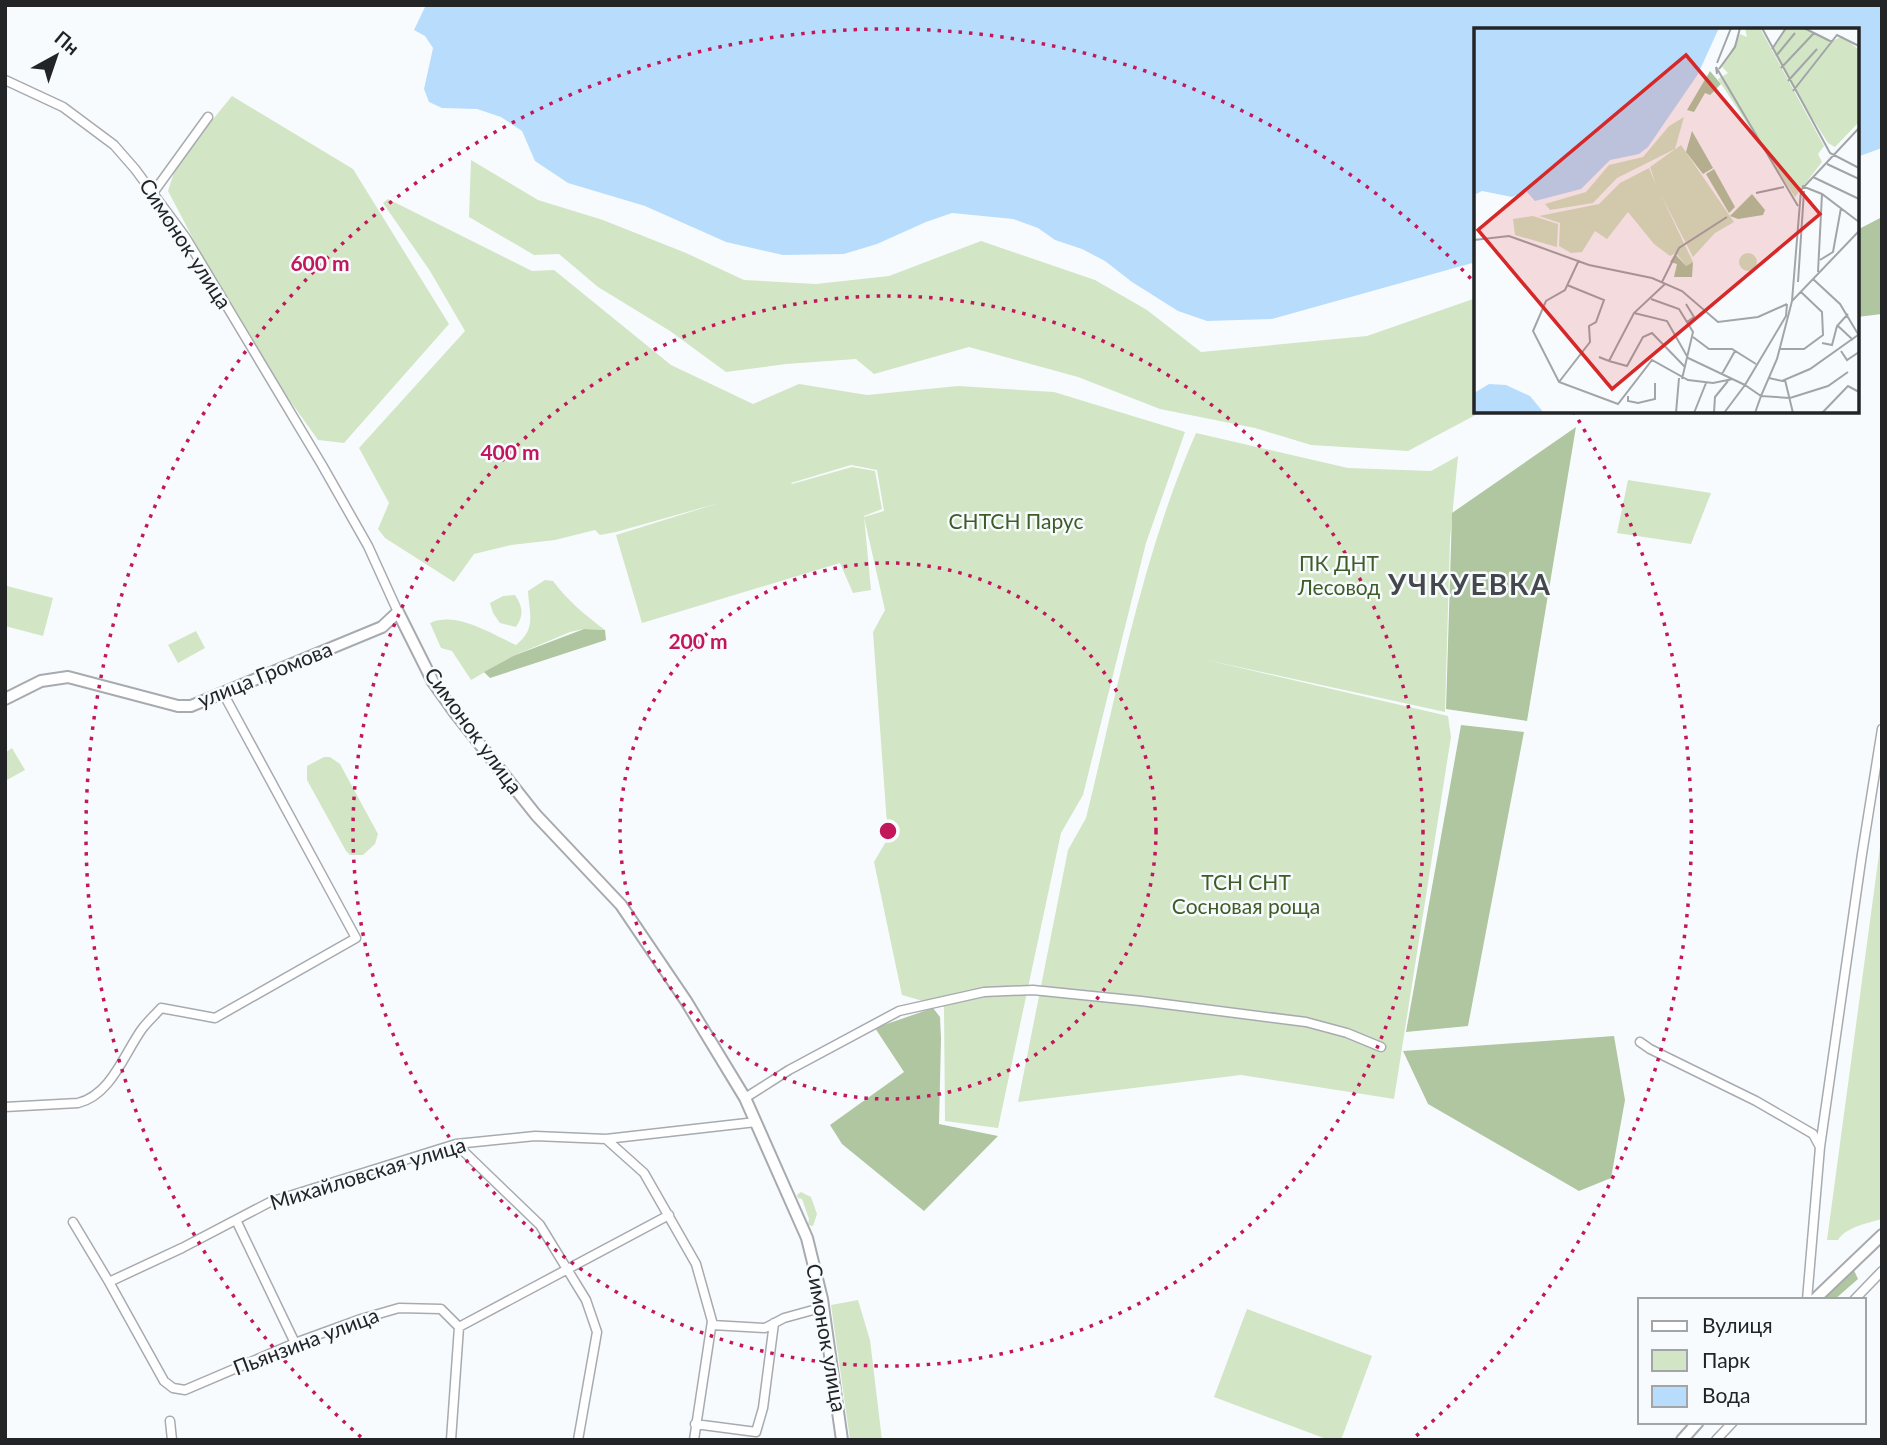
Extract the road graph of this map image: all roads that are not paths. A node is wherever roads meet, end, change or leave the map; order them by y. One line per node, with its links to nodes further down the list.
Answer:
1 (5, 80): 3 (street, Симонок улица)
2 (208, 117): 3 (street)
3 (153, 193): 4 (street, Симонок улица)
4 (398, 612): 5 (street, улица Громова); 10 (street, Симонок улица)
5 (223, 694): 6 (street, улица Громова); 11 (street)
6 (5, 699)
7 (1882, 729): 15 (street)
8 (1640, 1042): 15 (street)
9 (1381, 1047): 10 (street)
10 (745, 1098): 12 (street, Симонок улица)
11 (5, 1107)
12 (756, 1122): 13 (street, Михайловская улица); 26 (street, Симонок улица)
13 (606, 1139): 14 (street, Михайловская улица); 16 (street)
14 (456, 1144): 17 (street, Михайловская улица); 20 (street)
15 (1820, 1147): 23 (street)
16 (669, 1215): 20 (street); 28 (street)
17 (236, 1220): 22 (street, Михайловская улица); 30 (street)
18 (73, 1222): 22 (street)
19 (1882, 1235): 24 (street)
20 (569, 1269): 29 (street); 36 (street)
21 (1882, 1271): 25 (street)
22 (109, 1282): 30 (street, Пьянзина улица)
23 (1807, 1298)
24 (1816, 1298)
25 (1856, 1298)
26 (824, 1307): 27 (street); 38 (street, Симонок улица)
27 (774, 1323): 28 (street); 32 (street)
28 (712, 1325): 32 (street)
29 (459, 1327): 30 (street, Пьянзина улица); 35 (street)
30 (295, 1343)
31 (170, 1421): 34 (street)
32 (695, 1424): 37 (street)
33 (1731, 1424): 39 (street)
34 (172, 1440)
35 (451, 1440)
36 (578, 1440)
37 (694, 1440)
38 (842, 1440)
39 (1716, 1440)

